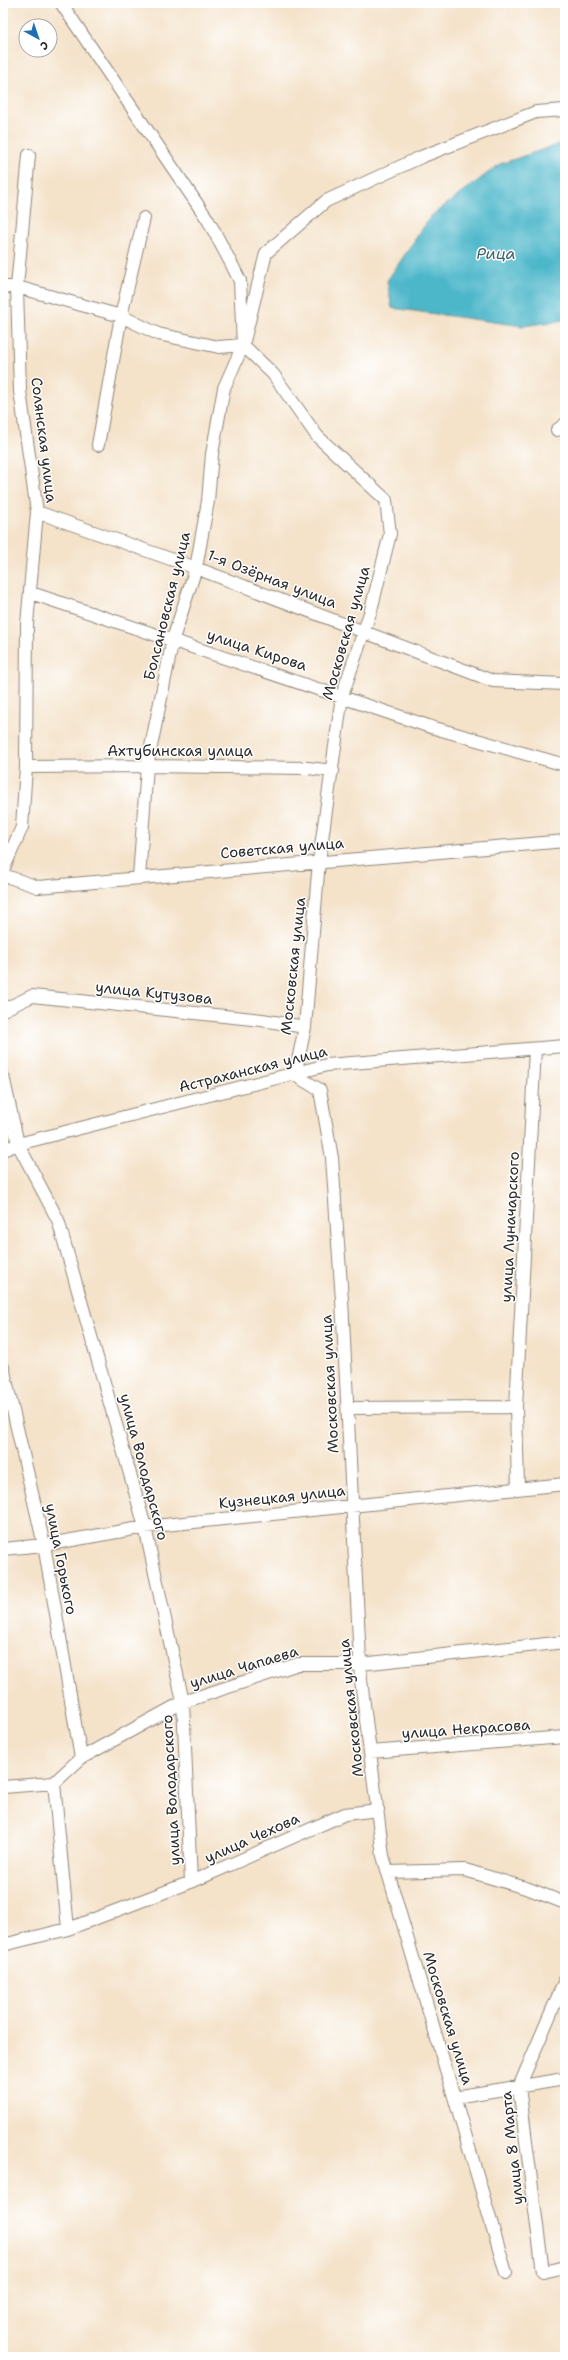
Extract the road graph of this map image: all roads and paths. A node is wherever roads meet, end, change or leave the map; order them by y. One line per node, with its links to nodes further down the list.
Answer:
1 (61, 3): 8 (street)
2 (565, 110): 8 (street, Болсановская улица)
3 (29, 155): 6 (street, Солянская улица)
4 (144, 218): 7 (street)
5 (3, 287): 6 (street)
6 (17, 287): 7 (street); 10 (street, Солянская улица)
7 (121, 316): 8 (street); 9 (street)
8 (243, 345): 11 (street, Болсановская улица); 13 (street, Московская улица)
9 (98, 445)
10 (37, 512): 11 (street, 1-я Озёрная улица); 12 (street, Солянская улица)
11 (196, 568): 13 (street, 1-я Озёрная улица); 14 (street, Болсановская улица)
12 (31, 593): 14 (street, улица Кирова); 19 (street, Солянская улица)
13 (364, 631): 15 (street, 1-я Озёрная улица); 16 (street, Московская улица)
14 (173, 639): 16 (street, улица Кирова); 18 (street, Болсановская улица)
15 (565, 684)
16 (342, 696): 17 (street, улица Кирова); 20 (street, Московская улица)
17 (565, 765)
18 (147, 766): 19 (street, Ахтубинская улица); 20 (street, Ахтубинская улица); 25 (street, Болсановская улица)
19 (26, 767): 23 (street, Солянская улица)
20 (333, 771): 22 (street, Московская улица)
21 (565, 841): 22 (street, Советская улица)
22 (319, 861): 25 (street, Советская улица); 27 (street, Московская улица)
23 (3, 870)
24 (3, 875): 25 (street, Советская улица)
25 (139, 878)
26 (3, 1010): 27 (street, улица Кутузова)
27 (304, 1027): 30 (street, Московская улица)
28 (565, 1046): 29 (street, Астраханская улица)
29 (535, 1049): 30 (street, Астраханская улица); 35 (street, улица Луначарского)
30 (295, 1075): 32 (street, Астраханская улица); 36 (street, Московская улица)
31 (3, 1076): 32 (street, улица Володарского)
32 (18, 1144): 33 (street, Астраханская улица); 40 (street, улица Володарского)
33 (3, 1150)
34 (3, 1367): 41 (street, улица Горького)
35 (516, 1407): 36 (street); 38 (street, улица Луначарского)
36 (348, 1408): 39 (street, Московская улица)
37 (565, 1484): 38 (street, Кузнецкая улица)
38 (518, 1489): 39 (street, Кузнецкая улица)
39 (353, 1506): 40 (street, Кузнецкая улица); 44 (street, Московская улица)
40 (145, 1527): 41 (street, Кузнецкая улица); 45 (street, улица Володарского)
41 (44, 1546): 42 (street, Кузнецкая улица); 48 (street, улица Горького)
42 (3, 1549)
43 (565, 1642): 44 (street, улица Чапаева)
44 (361, 1664): 45 (street, улица Чапаева); 47 (street, Московская улица)
45 (183, 1702): 48 (street, улица Чапаева); 53 (street, улица Володарского)
46 (565, 1738): 47 (street, улица Некрасова)
47 (370, 1752): 51 (street, Московская улица)
48 (81, 1758): 49 (street, улица Чапаева)
49 (54, 1782): 50 (street); 55 (street)
50 (3, 1787)
51 (378, 1810): 52 (street, Московская улица); 53 (street, улица Чехова)
52 (388, 1872): 54 (street); 60 (street, Московская улица)
53 (191, 1882): 55 (street, улица Чехова)
54 (565, 1903)
55 (68, 1929): 56 (street, улица Чехова)
56 (3, 1945)
57 (565, 1980): 59 (street, улица 8 Марта)
58 (565, 2079): 59 (street)
59 (520, 2087): 60 (street); 61 (street, улица 8 Марта)
60 (455, 2097): 62 (street, Московская улица)
61 (565, 2267)
62 (506, 2273)

